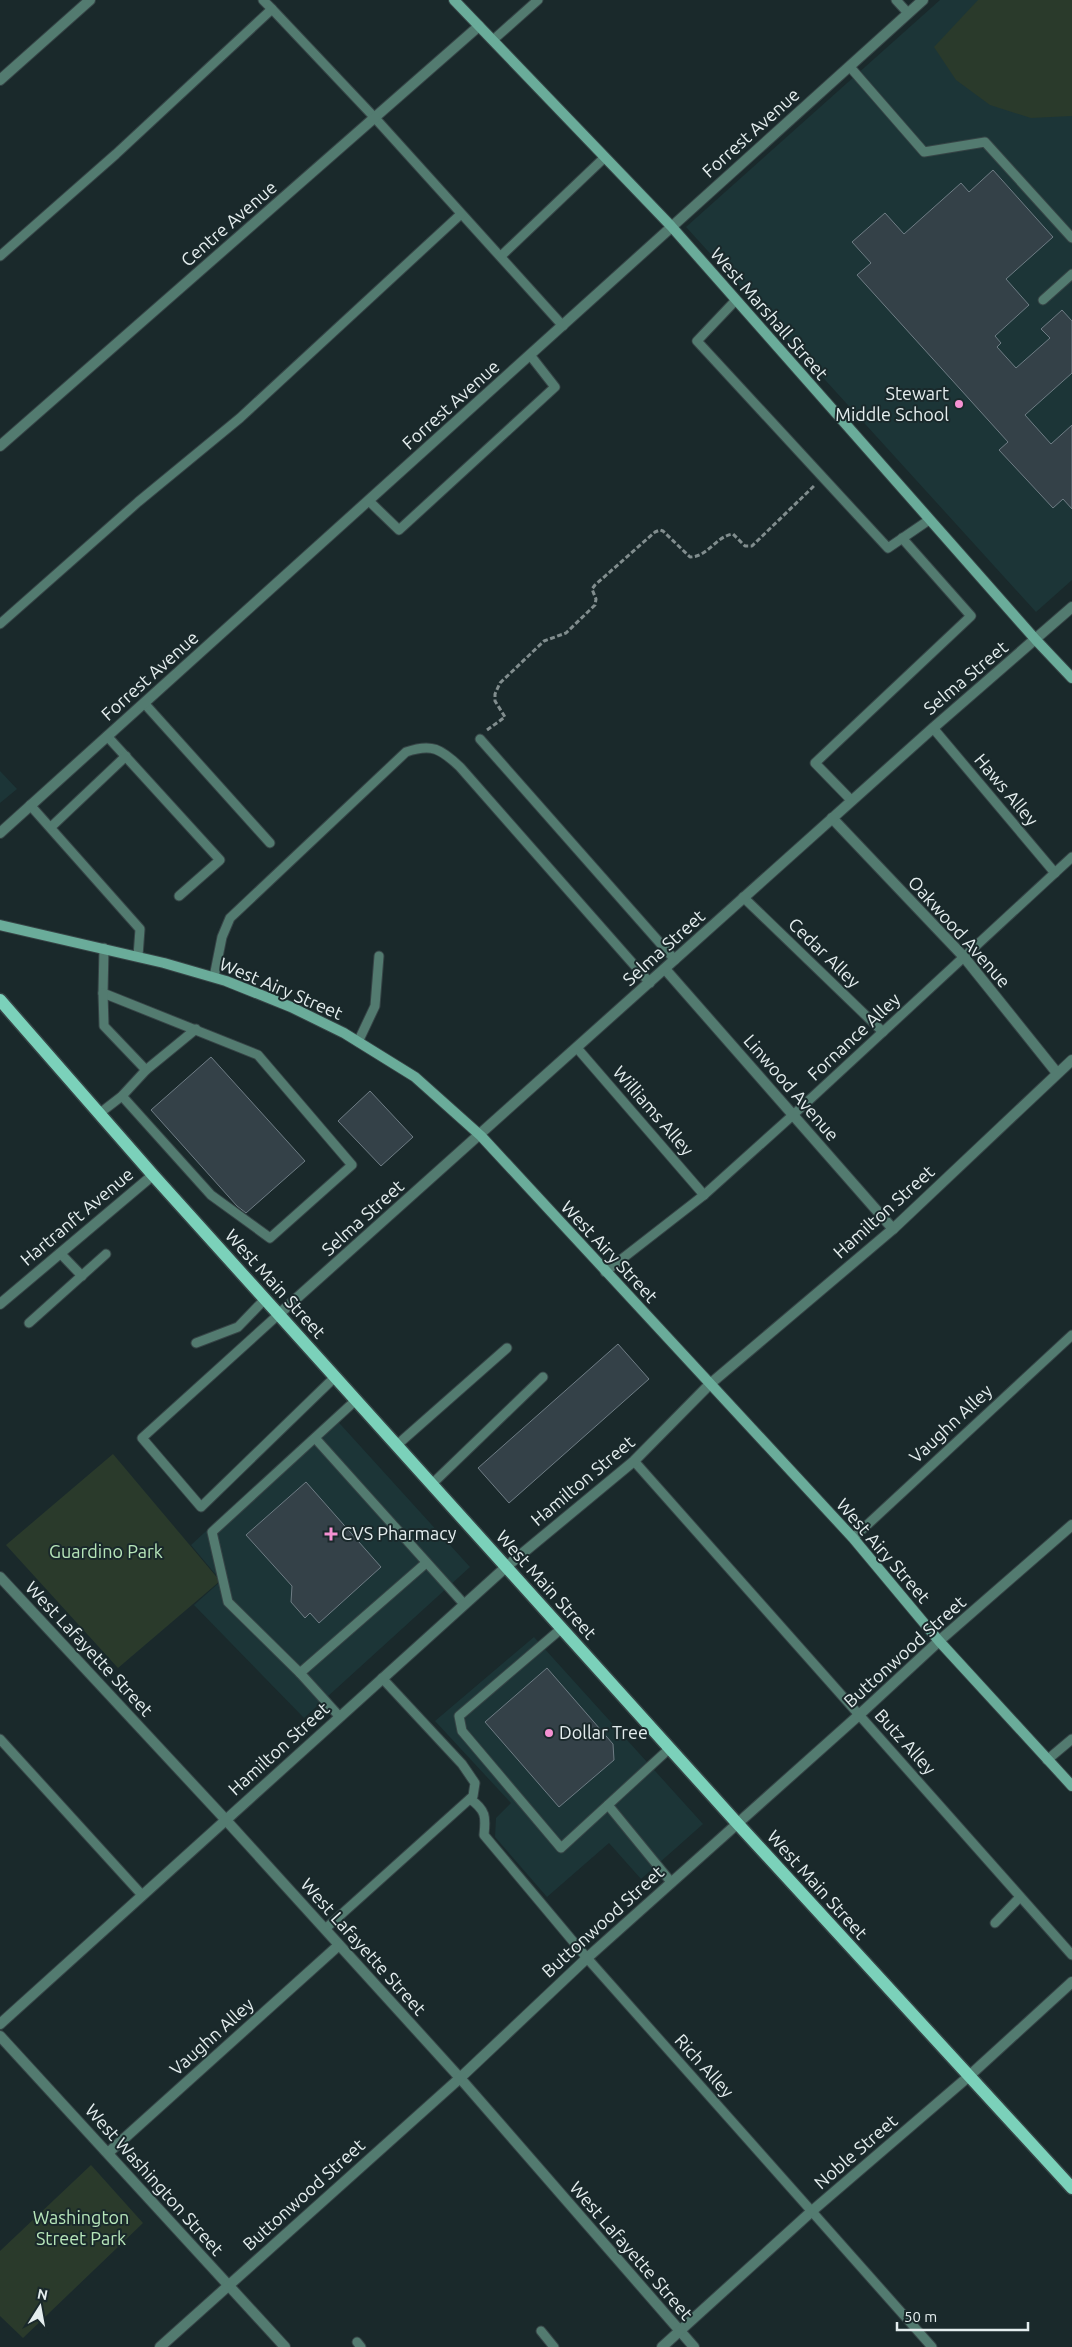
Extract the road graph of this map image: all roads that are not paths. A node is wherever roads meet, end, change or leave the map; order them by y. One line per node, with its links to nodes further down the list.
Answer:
1 (90, 0): 12 (street)
2 (263, 0): 7 (lane)
3 (454, 0): 9 (main road, West Marshall Street)
4 (538, 0): 10 (lane)
5 (896, 0): 8 (lane)
6 (923, 0): 8 (street, Forrest Avenue)
7 (272, 9): 13 (lane); 18 (lane)
8 (908, 13): 11 (street, Forrest Avenue)
9 (479, 26): 10 (main road, West Marshall Street); 13 (street, Centre Avenue)
10 (493, 40): 14 (main road, West Marshall Street)
11 (850, 67): 16 (street, Forrest Avenue); 17 (lane)
12 (0, 80)
13 (375, 118): 15 (lane); 25 (street, Centre Avenue)
14 (604, 158): 16 (main road, West Marshall Street); 19 (lane)
15 (461, 214): 19 (lane); 30 (lane)
16 (670, 226): 22 (main road, West Marshall Street); 23 (street, Forrest Avenue)
17 (1072, 238)
18 (0, 256)
19 (501, 256): 23 (lane)
20 (1072, 274): 21 (lane)
21 (1043, 300)
22 (736, 301): 27 (main road, West Marshall Street); 28 (lane)
23 (563, 326): 24 (street, Forrest Avenue)
24 (530, 355): 26 (street, Forrest Avenue); 26 (lane)
25 (0, 446)
26 (369, 500): 33 (street, Forrest Avenue)
27 (929, 520): 28 (lane); 31 (main road, West Marshall Street)
28 (902, 538): 38 (lane)
29 (1072, 607): 31 (street, Selma Street)
30 (0, 624)
31 (1036, 640): 32 (main road, West Marshall Street); 34 (street, Selma Street)
32 (1072, 678)
33 (144, 703): 35 (street, Forrest Avenue); 43 (lane)
34 (933, 728): 38 (street, Selma Street); 45 (lane, Haws Alley)
35 (107, 736): 37 (lane); 39 (street, Forrest Avenue)
36 (480, 739): 53 (lane)
37 (126, 756): 41 (lane); 46 (lane)
38 (852, 800): 40 (street, Selma Street)
39 (30, 805): 41 (lane); 42 (street, Forrest Avenue)
40 (832, 818): 47 (street, Selma Street); 52 (street, Oakwood Avenue)
41 (51, 827): 50 (lane)
42 (0, 833)
43 (270, 843)
44 (1072, 857): 45 (lane, Fornance Alley)
45 (1055, 873): 52 (lane, Fornance Alley)
46 (179, 896)
47 (743, 897): 53 (street, Selma Street); 60 (lane, Cedar Alley)
48 (0, 925): 49 (main road, West Airy Street)
49 (104, 948): 50 (main road, West Airy Street); 57 (lane)
50 (138, 956): 55 (main road, West Airy Street)
51 (379, 956): 61 (lane)
52 (964, 957): 60 (lane, Fornance Alley); 65 (street, Oakwood Avenue)
53 (675, 960): 54 (street, Selma Street)
54 (665, 969): 56 (street, Selma Street); 68 (street, Linwood Avenue)
55 (214, 977): 56 (lane); 61 (main road, West Airy Street)
56 (650, 983): 62 (street, Selma Street)
57 (103, 993): 59 (lane); 64 (lane)
58 (0, 1000): 67 (main road, West Main Street)
59 (196, 1029): 64 (lane); 66 (lane)
60 (883, 1032): 68 (lane, Fornance Alley)
61 (358, 1042): 69 (main road, West Airy Street)
62 (578, 1048): 69 (street, Selma Street); 71 (lane, Williams Alley)
63 (1072, 1060): 65 (street, Hamilton Street)
64 (146, 1070): 66 (lane)
65 (1057, 1073): 72 (street, Hamilton Street)
66 (122, 1096): 67 (lane)
67 (100, 1113): 70 (main road, West Main Street)
68 (792, 1116): 71 (lane, Fornance Alley); 72 (street, Linwood Avenue)
69 (481, 1136): 75 (main road, West Airy Street); 79 (street, Selma Street)
70 (153, 1175): 73 (street, Hartranft Avenue); 78 (main road, West Main Street)
71 (704, 1195): 75 (lane, Fornance Alley)
72 (893, 1229): 86 (street, Hamilton Street)
73 (60, 1253): 76 (lane); 77 (street, Hartranft Avenue)
74 (106, 1254): 76 (lane)
75 (605, 1272): 86 (main road, West Airy Street)
76 (82, 1276): 80 (lane)
77 (2, 1299)
78 (265, 1299): 79 (main road, West Main Street); 82 (lane)
79 (279, 1314): 84 (main road, West Main Street); 84 (lane)
80 (29, 1323)
81 (1072, 1335): 93 (lane, Vaughn Alley)
82 (196, 1343)
83 (507, 1348): 89 (lane)
84 (335, 1377): 87 (main road, West Main Street)
85 (543, 1377): 91 (lane)
86 (710, 1384): 90 (street, Hamilton Street); 93 (main road, West Airy Street)
87 (356, 1400): 88 (lane); 89 (main road, West Main Street)
88 (315, 1438): 94 (lane); 100 (lane)
89 (396, 1445): 91 (main road, West Main Street)
90 (634, 1461): 95 (street, Hamilton Street); 103 (lane, Butz Alley)
91 (432, 1484): 95 (main road, West Main Street)
92 (1072, 1525): 99 (street, Buttonwood Street)
93 (853, 1538): 99 (main road, West Airy Street)
94 (426, 1563): 97 (lane); 100 (lane)
95 (506, 1567): 97 (street, Hamilton Street); 98 (main road, West Main Street)
96 (1, 1580): 111 (street, West Lafayette Street)
97 (464, 1604): 101 (street, Hamilton Street)
98 (562, 1628): 106 (main road, West Main Street); 110 (lane)
99 (939, 1641): 103 (street, Buttonwood Street); 107 (main road, West Airy Street)
100 (300, 1673): 102 (lane)
101 (382, 1678): 102 (street, Hamilton Street); 109 (lane)
102 (339, 1716): 111 (street, Hamilton Street)
103 (860, 1716): 112 (street, Buttonwood Street); 115 (lane, Butz Alley)
104 (0, 1739): 114 (lane)
105 (1072, 1739): 107 (lane)
106 (670, 1748): 110 (lane); 112 (main road, West Main Street)
107 (1048, 1760): 108 (main road, West Airy Street)
108 (1072, 1786)
109 (470, 1799): 117 (lane); 120 (lane, Rich Alley)
110 (608, 1805): 113 (lane)
111 (225, 1819): 114 (street, Hamilton Street); 117 (street, West Lafayette Street)
112 (737, 1823): 113 (street, Buttonwood Street); 124 (main road, West Main Street)
113 (671, 1882): 120 (street, Buttonwood Street)
114 (142, 1895): 122 (street, Hamilton Street)
115 (1020, 1897): 116 (lane); 119 (lane, Butz Alley)
116 (995, 1923)
117 (325, 1929): 118 (street, West Lafayette Street)
118 (339, 1945): 125 (street, West Lafayette Street); 126 (street, Vaughn Alley)
119 (1072, 1955)
120 (587, 1958): 125 (street, Buttonwood Street); 128 (lane, Rich Alley)
121 (1072, 1982): 124 (street, Noble Street)
122 (0, 2024)
123 (0, 2036): 126 (street, West Washington Street)
124 (968, 2077): 127 (main road, West Main Street); 128 (street, Noble Street)
125 (460, 2078): 129 (street, Buttonwood Street); 131 (street, West Lafayette Street)
126 (108, 2153): 129 (street, West Washington Street)
127 (1072, 2188)
128 (812, 2210): 131 (street, Noble Street); 137 (lane, Rich Alley)
129 (228, 2285): 132 (street, Buttonwood Street); 133 (street, West Washington Street)
130 (541, 2331): 134 (lane)
131 (678, 2331): 135 (street, Noble Street); 136 (street, West Lafayette Street)
132 (160, 2347)
133 (285, 2347)
134 (554, 2347)
135 (662, 2347)
136 (694, 2347)
137 (932, 2347)

